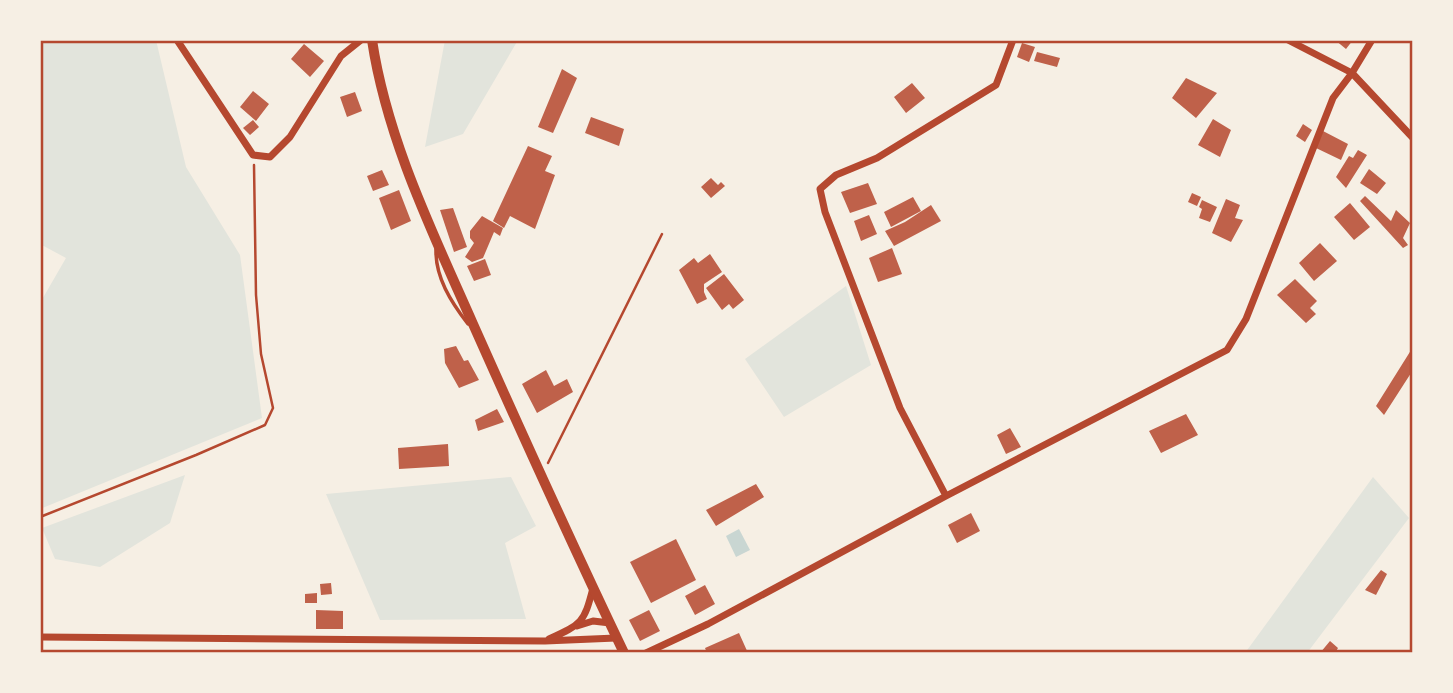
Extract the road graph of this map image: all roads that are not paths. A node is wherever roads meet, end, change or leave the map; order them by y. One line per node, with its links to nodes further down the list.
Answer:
1 (177, 40): 2 (street)
2 (361, 40)
3 (372, 40): 10 (main road)
4 (1013, 40): 9 (street)
5 (1288, 40): 7 (street)
6 (1372, 40): 7 (street)
7 (1352, 73): 8 (street); 9 (street)
8 (1413, 138)
9 (946, 496): 17 (street)
10 (593, 587): 11 (main road); 12 (street)
11 (610, 623): 12 (street); 14 (main road)
12 (572, 628): 15 (street)
13 (40, 637): 15 (street)
14 (616, 638): 15 (street); 16 (main road)
15 (545, 641)
16 (624, 653)
17 (646, 653)

